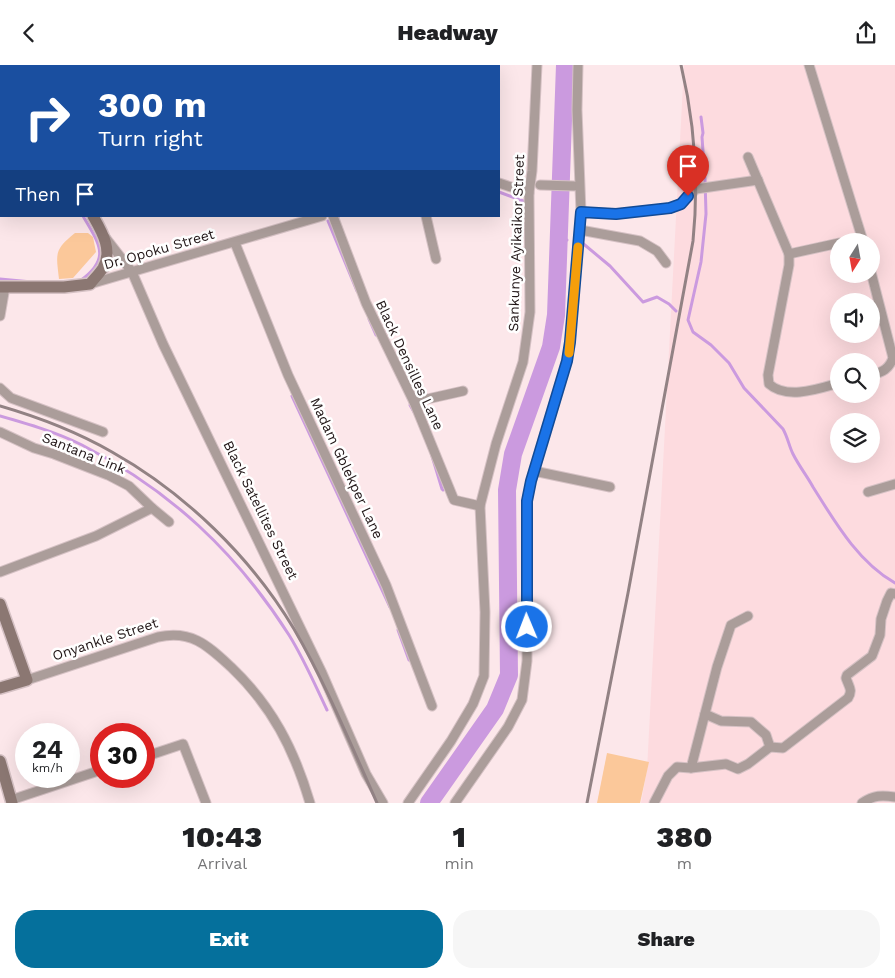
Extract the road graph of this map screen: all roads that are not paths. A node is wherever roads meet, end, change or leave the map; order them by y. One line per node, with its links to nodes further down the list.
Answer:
1 (537, 65): 9 (street, Sankunye Ayikaikor Street)
2 (578, 65): 10 (street)
3 (809, 65): 16 (street)
4 (748, 157): 5 (street)
5 (758, 179): 10 (street); 20 (street)
6 (500, 183): 9 (street)
7 (540, 185): 8 (street)
8 (574, 186)
9 (529, 193): 40 (street, Sankunye Ayikaikor Street)
10 (581, 212): 15 (street)
11 (94, 217): 17 (street, Black Satellites Street)
12 (319, 217): 18 (street, Dr. Opoku Street)
13 (333, 217): 33 (street, Black Densilles Lane)
14 (426, 217): 21 (street)
15 (580, 230): 22 (street); 36 (street)
16 (860, 233)
17 (104, 235): 23 (street, Black Satellites Street); 25 (street, Black Satellites Street)
18 (235, 243): 23 (street, Dr. Opoku Street); 49 (street, Madam Gblekper Lane)
19 (830, 245): 20 (street)
20 (789, 254): 30 (street)
21 (436, 259)
22 (666, 263)
23 (132, 272): 25 (street, Dr. Opoku Street); 60 (street, Black Satellites Street)
24 (874, 283): 28 (street)
25 (90, 284): 26 (street, Dr. Opoku Street)
26 (3, 287): 27 (street)
27 (0, 316)
28 (893, 364): 29 (street)
29 (880, 373)
30 (830, 385)
31 (0, 388): 35 (street)
32 (463, 391): 33 (street)
33 (414, 402): 40 (street, Black Densilles Lane)
34 (0, 432): 41 (street, Santana Link)
35 (103, 432)
36 (534, 471): 38 (street); 62 (street)
37 (895, 484): 39 (street)
38 (610, 487)
39 (868, 492)
40 (480, 506): 61 (street, Sankunye Ayikaikor Street)
41 (152, 508): 42 (street, Santana Link); 43 (street)
42 (169, 522)
43 (0, 572)
44 (895, 594): 51 (street)
45 (0, 604): 47 (street)
46 (748, 616): 50 (street)
47 (27, 680): 48 (street, Onyankle Street); 59 (street, Onyankle Street)
48 (0, 688)
49 (432, 706)
50 (705, 714): 51 (street); 54 (street)
51 (770, 747): 54 (street)
52 (155, 753): 58 (street)
53 (0, 761): 57 (street)
54 (691, 768): 63 (street)
55 (90, 775): 57 (street)
56 (895, 797): 64 (street)
57 (12, 801)
58 (206, 803)
59 (310, 803)
60 (383, 803)
61 (408, 803)
62 (455, 803)
63 (654, 803)
64 (862, 803)

